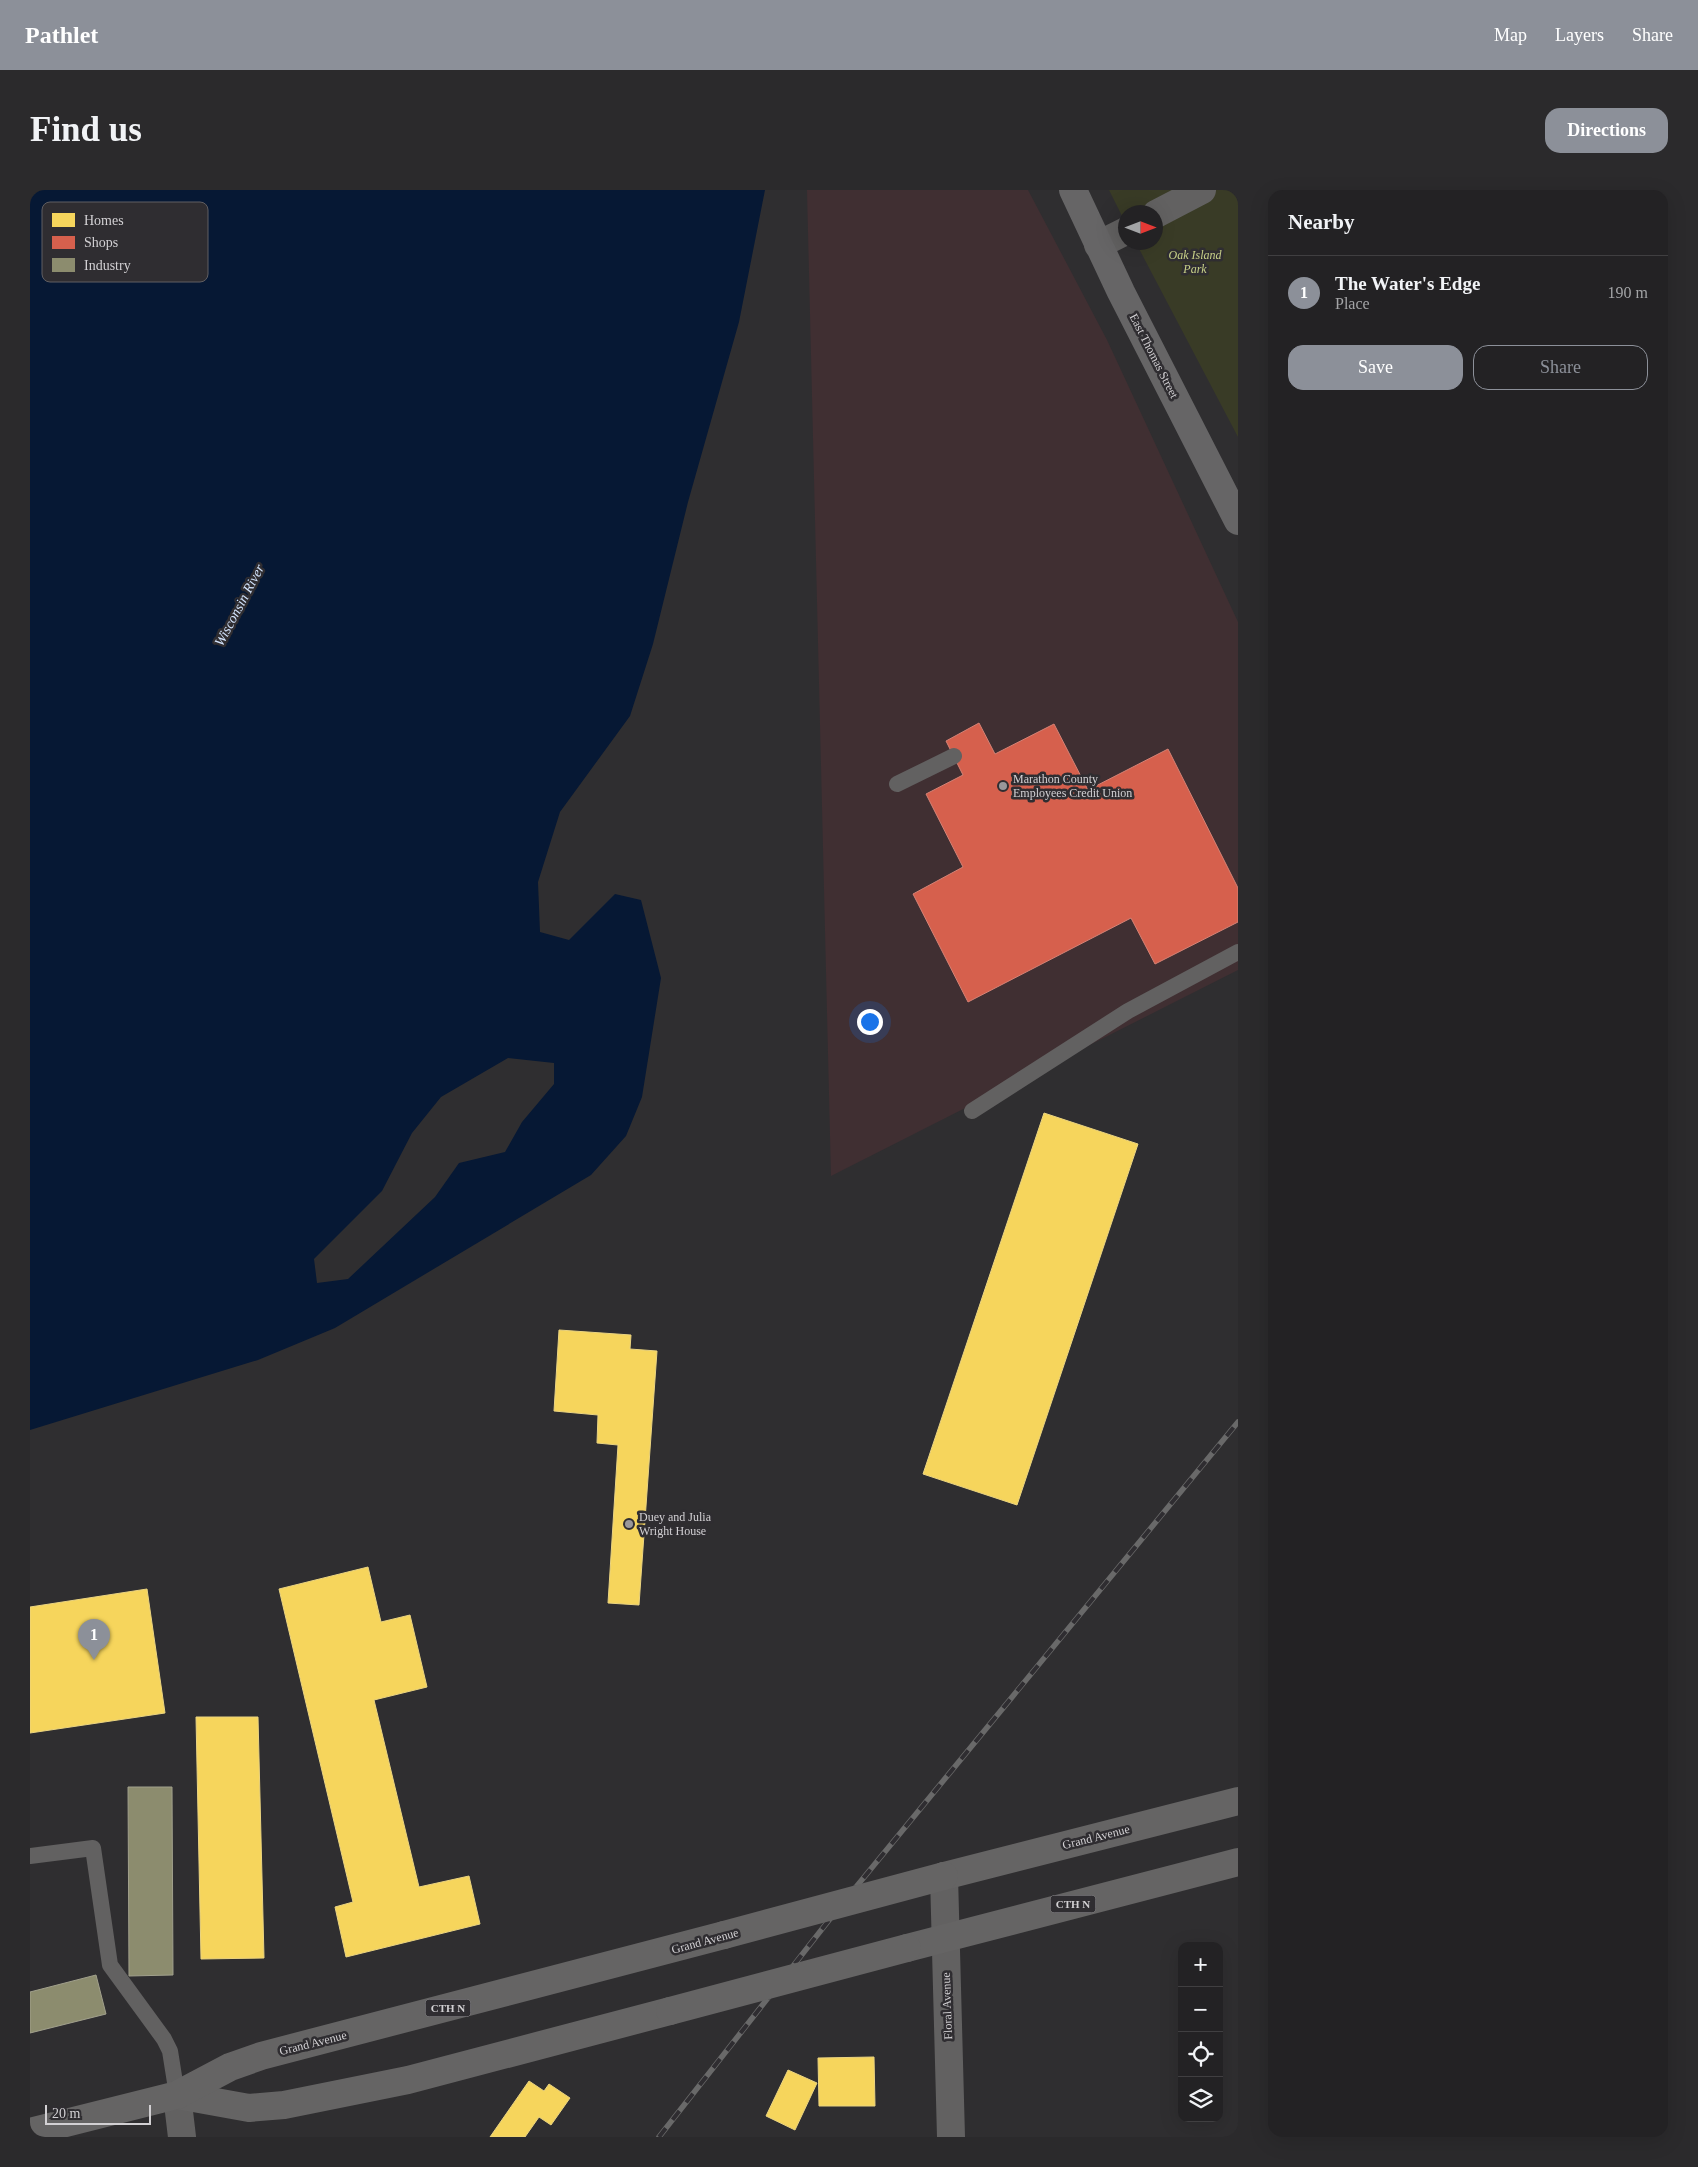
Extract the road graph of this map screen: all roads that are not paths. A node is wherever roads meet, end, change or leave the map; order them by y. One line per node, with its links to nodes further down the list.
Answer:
1 (1073, 190): 5 (main road, East Thomas Street)
2 (1202, 190): 3 (street)
3 (1163, 210)
4 (1118, 235): 5 (street)
5 (1098, 245): 6 (main road, East Thomas Street)
6 (1238, 521)
7 (954, 756): 8 (lane)
8 (898, 784)
9 (1238, 952): 10 (lane)
10 (972, 1111)
11 (1238, 1800): 14 (main road, Grand Avenue / CTH N)
12 (30, 1856): 16 (lane)
13 (1238, 1862): 15 (main road, Grand Avenue / CTH N)
14 (944, 1876): 15 (street, Floral Avenue); 16 (main road, Grand Avenue / CTH N, bridge)
15 (945, 1937): 16 (main road, Grand Avenue / CTH N, bridge); 19 (street, Floral Avenue)
16 (177, 2095): 17 (main road, Grand Avenue / CTH N); 18 (street)
17 (30, 2132)
18 (182, 2137)
19 (951, 2137)

